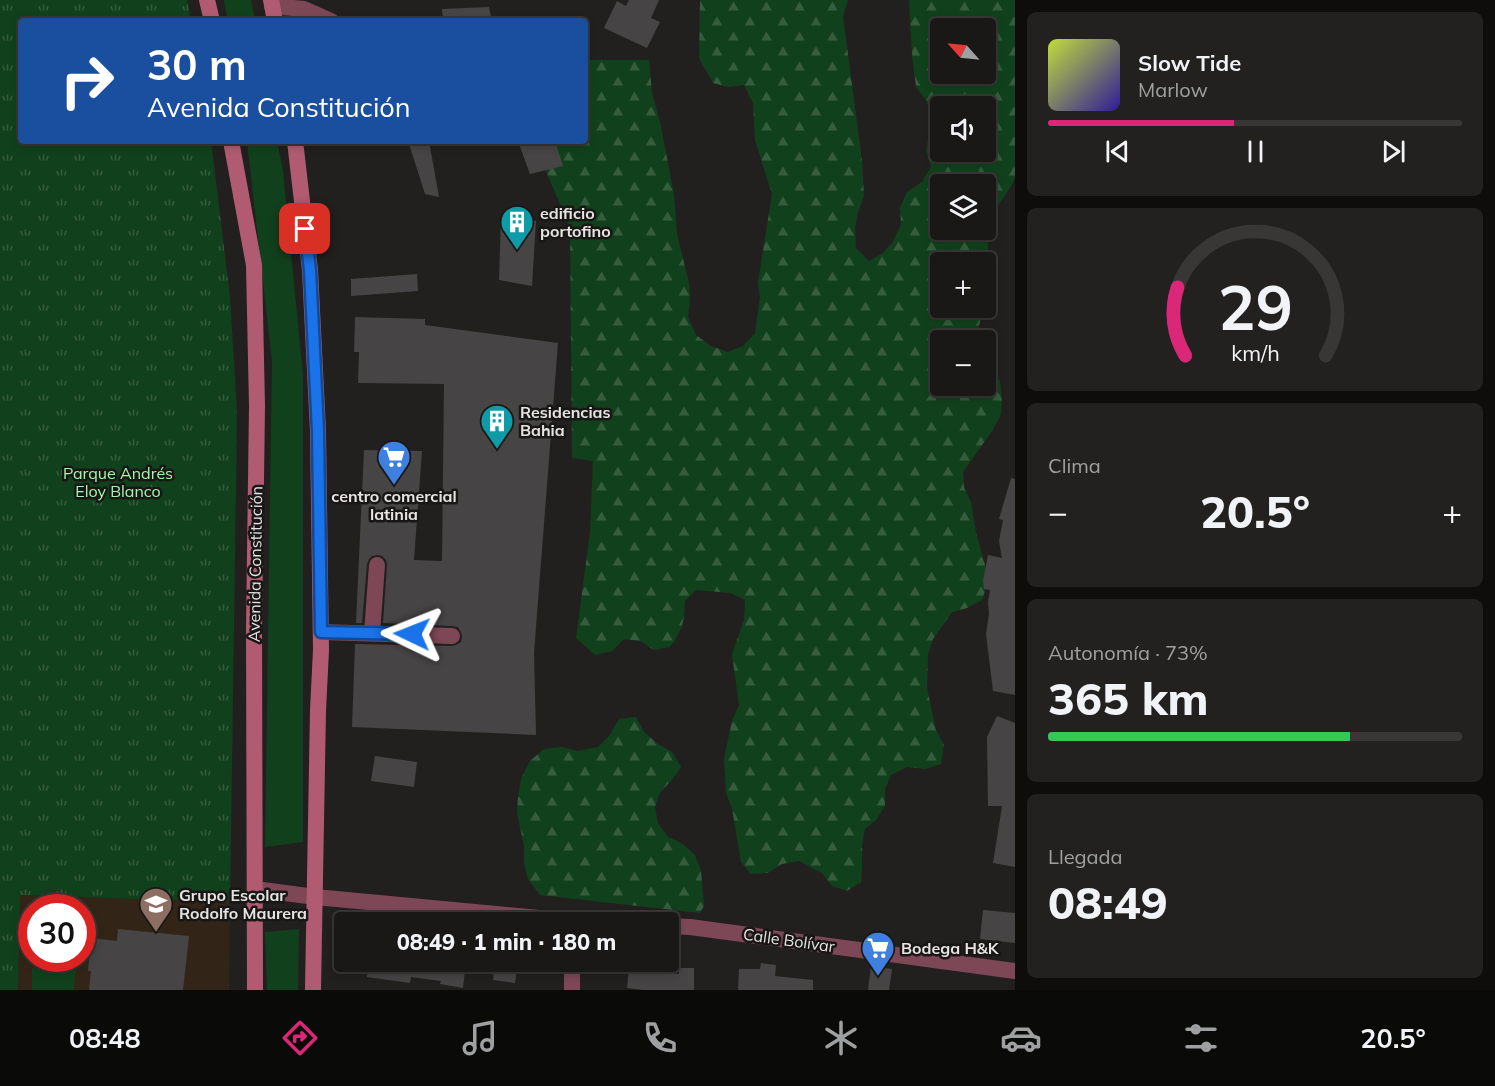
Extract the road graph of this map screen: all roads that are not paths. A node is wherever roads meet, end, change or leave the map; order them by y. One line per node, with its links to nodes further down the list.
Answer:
1 (207, 0): 3 (main road)
2 (272, 9): 4 (street)
3 (211, 18)
4 (324, 18)
5 (232, 144): 11 (main road, Avenida Constitución)
6 (295, 144): 8 (main road)
7 (377, 565): 9 (street)
8 (321, 632): 9 (street); 12 (main road)
9 (372, 633): 10 (street)
10 (452, 636)
11 (255, 889): 12 (street); 17 (main road, Avenida Constitución)
12 (315, 897): 13 (street); 18 (main road)
13 (469, 912)
14 (679, 926): 15 (street, Calle Bolívar)
15 (1015, 971)
16 (572, 972): 19 (street)
17 (255, 990)
18 (313, 990)
19 (572, 990)

